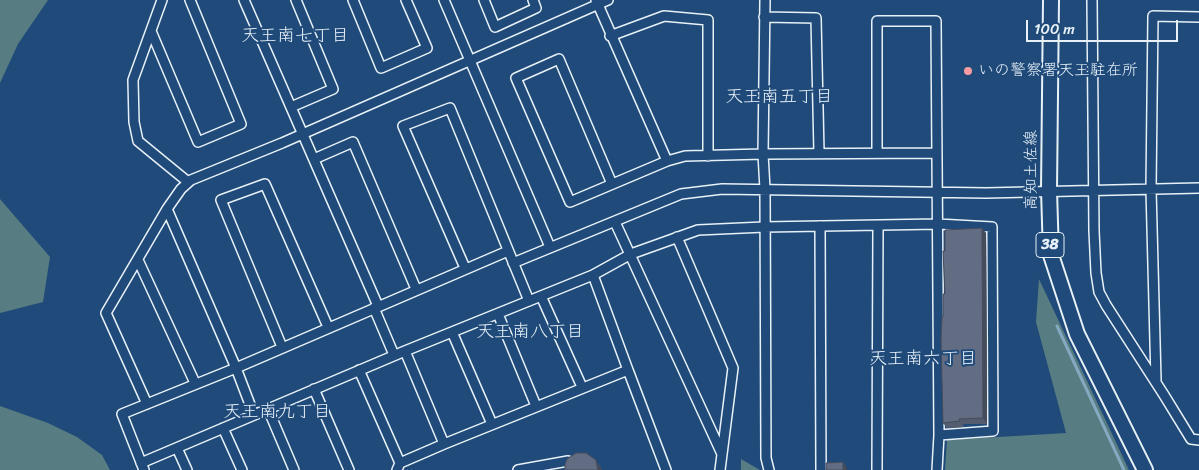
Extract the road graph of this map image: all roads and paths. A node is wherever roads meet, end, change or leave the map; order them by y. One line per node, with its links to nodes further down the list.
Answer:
1 (162, 0): 17 (street)
2 (190, 0): 17 (street)
3 (244, 0): 20 (street)
4 (296, 0): 20 (street)
5 (352, 0): 6 (street)
6 (406, 0)
7 (444, 0): 19 (street)
8 (484, 0): 9 (street)
9 (533, 0)
10 (608, 0): 14 (street)
11 (764, 0): 15 (street)
12 (1051, 0): 34 (main road, 高知土佐線 / 38)
13 (1092, 0): 35 (street)
14 (597, 2): 18 (street); 19 (street)
15 (764, 17): 24 (street); 25 (street)
16 (1199, 17): 33 (street)
17 (151, 31): 29 (street)
18 (610, 36): 26 (street); 28 (street)
19 (470, 61): 21 (street); 44 (street)
20 (292, 107): 21 (street)
21 (302, 133): 27 (street); 29 (street)
22 (877, 153): 23 (street); 23 (street); 25 (street)
23 (936, 153): 36 (street)
24 (762, 154): 25 (street); 26 (street); 32 (street)
25 (820, 154)
26 (708, 156): 28 (street)
27 (314, 159): 51 (street); 54 (street)
28 (667, 161): 30 (street)
29 (188, 182): 37 (street)
30 (612, 184): 30 (street)
31 (1199, 188): 33 (street)
32 (765, 189): 36 (street); 38 (street); 42 (street)
33 (1151, 189): 35 (street); 64 (street)
34 (1049, 190): 35 (street); 36 (street); 93 (main road, 高知土佐線 / 38)
35 (1094, 190): 64 (street)
36 (938, 191): 39 (street)
37 (167, 209): 47 (street); 61 (street)
38 (615, 222): 44 (street); 46 (street)
39 (938, 224): 41 (street); 74 (street); 74 (street)
40 (820, 226): 41 (street); 42 (street); 90 (street)
41 (878, 226): 91 (street)
42 (764, 227): 43 (street); 89 (street)
43 (677, 237): 46 (street); 78 (street)
44 (550, 247): 48 (street)
45 (508, 251): 48 (street); 49 (street); 49 (street)
46 (631, 254): 50 (street); 78 (street)
47 (138, 260): 65 (street); 68 (street)
48 (513, 263): 53 (street)
49 (465, 268): 51 (street)
50 (593, 275): 52 (street); 63 (street)
51 (416, 289): 54 (street)
52 (541, 296): 53 (street); 66 (street)
53 (530, 301): 55 (street)
54 (376, 307): 56 (street); 60 (street)
55 (498, 314): 57 (street); 69 (street)
56 (328, 327): 58 (street); 58 (street)
57 (452, 332): 59 (street); 72 (street)
58 (282, 347): 61 (street)
59 (405, 351): 60 (street); 76 (street)
60 (394, 355): 62 (street)
61 (236, 368): 65 (street); 71 (street)
62 (359, 370): 67 (street); 81 (street)
63 (628, 370): 66 (street); 87 (street)
64 (1156, 382): 75 (street)
65 (195, 384): 68 (street)
66 (582, 388): 69 (street)
67 (314, 389): 70 (street); 85 (street)
68 (147, 404): 80 (street)
69 (536, 406): 72 (street)
70 (268, 409): 71 (street); 84 (street)
71 (254, 414): 73 (street)
72 (492, 424): 76 (street)
73 (223, 428): 77 (street); 83 (street)
74 (939, 436): 92 (street)
75 (1199, 440)
76 (444, 444): 81 (street)
77 (177, 448): 80 (street); 82 (street)
78 (722, 454): 88 (street)
79 (568, 461): 86 (street)
80 (142, 466)
81 (399, 467)
82 (187, 470)
83 (242, 470)
84 (294, 470)
85 (349, 470)
86 (518, 470)
87 (666, 470)
88 (720, 470)
89 (768, 470)
90 (821, 470)
91 (877, 470)
92 (937, 470)
93 (1145, 470)

